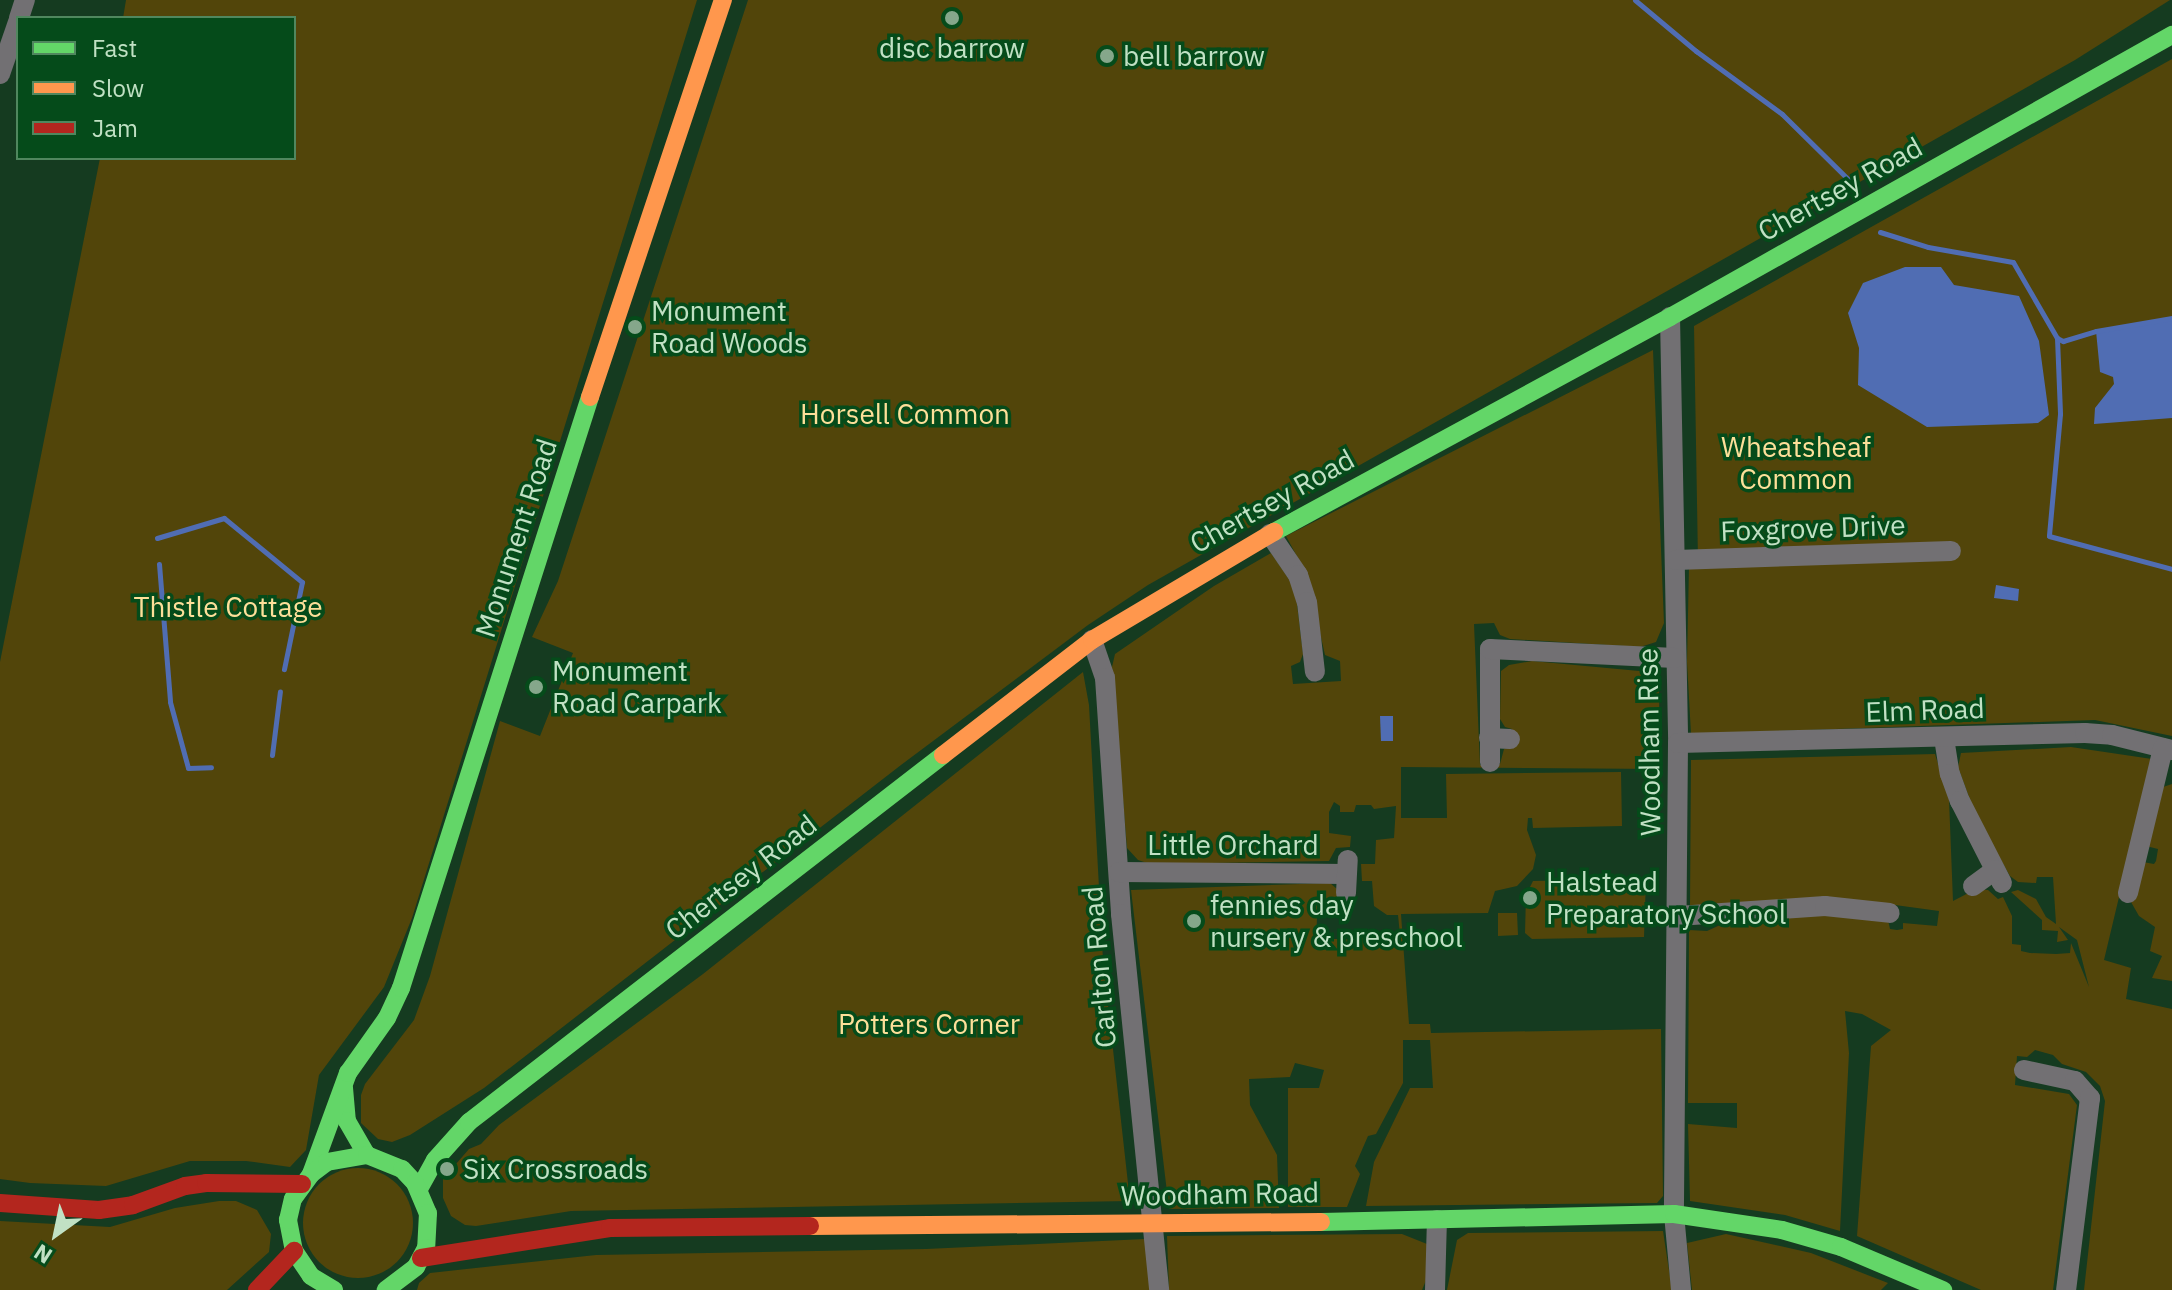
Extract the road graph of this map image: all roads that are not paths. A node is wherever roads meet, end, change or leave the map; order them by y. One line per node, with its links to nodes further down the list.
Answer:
1 (723, 0): 23 (main road, Monument Road)
2 (16, 29): 4 (street)
3 (2172, 35): 5 (main road, Chertsey Road)
4 (0, 74)
5 (1670, 317): 6 (main road, Chertsey Road); 8 (street, Woodham Rise)
6 (1270, 534): 9 (main road, Chertsey Road); 11 (street)
7 (1951, 551): 8 (street, Foxgrove Drive)
8 (1676, 560): 10 (street, Woodham Rise)
9 (1092, 640): 16 (street, Carlton Road); 24 (main road, Chertsey Road)
10 (1675, 658): 13 (street, Woodham Rise); 15 (street)
11 (1315, 673)
12 (1944, 738): 13 (street, Elm Road); 14 (street, Elm Road); 18 (street)
13 (1678, 743): 21 (street, Woodham Rise)
14 (2167, 749): 19 (street)
15 (1490, 762)
16 (1119, 872): 17 (street, Little Orchard); 34 (street, Carlton Road)
17 (1347, 876)
18 (1973, 886)
19 (2128, 893)
20 (1890, 913): 21 (street)
21 (1678, 916): 31 (street, Woodham Rise)
22 (2024, 1070): 49 (street)
23 (343, 1084): 25 (main road); 27 (main road, Monument Road)
24 (469, 1122): 26 (main road, Chertsey Road); 29 (main road, Chertsey Road)
25 (367, 1155): 26 (main road); 27 (main road)
26 (386, 1160): 29 (main road)
27 (306, 1179): 28 (main road); 32 (main road, Monument Road)
28 (225, 1183): 30 (main road); 32 (main road)
29 (419, 1189): 35 (main road)
30 (0, 1203)
31 (1674, 1214): 33 (main road, Woodham Road); 39 (main road, Woodham Road); 47 (street, Woodham Rise)
32 (288, 1220): 37 (main road)
33 (1437, 1220): 34 (main road, Woodham Road); 46 (street)
34 (1153, 1224): 36 (main road, Woodham Road); 45 (street, Carlton Road)
35 (429, 1227): 36 (main road, Woodham Road); 38 (main road)
36 (486, 1246): 38 (main road, Woodham Road)
37 (294, 1251): 41 (main road); 42 (main road)
38 (421, 1258): 40 (main road)
39 (1911, 1284): 48 (main road, Woodham Road)
40 (404, 1285): 44 (main road)
41 (329, 1288): 43 (main road)
42 (257, 1290)
43 (296, 1290)
44 (386, 1290)
45 (1159, 1290)
46 (1435, 1290)
47 (1681, 1290)
48 (1943, 1290)
49 (2066, 1290)

